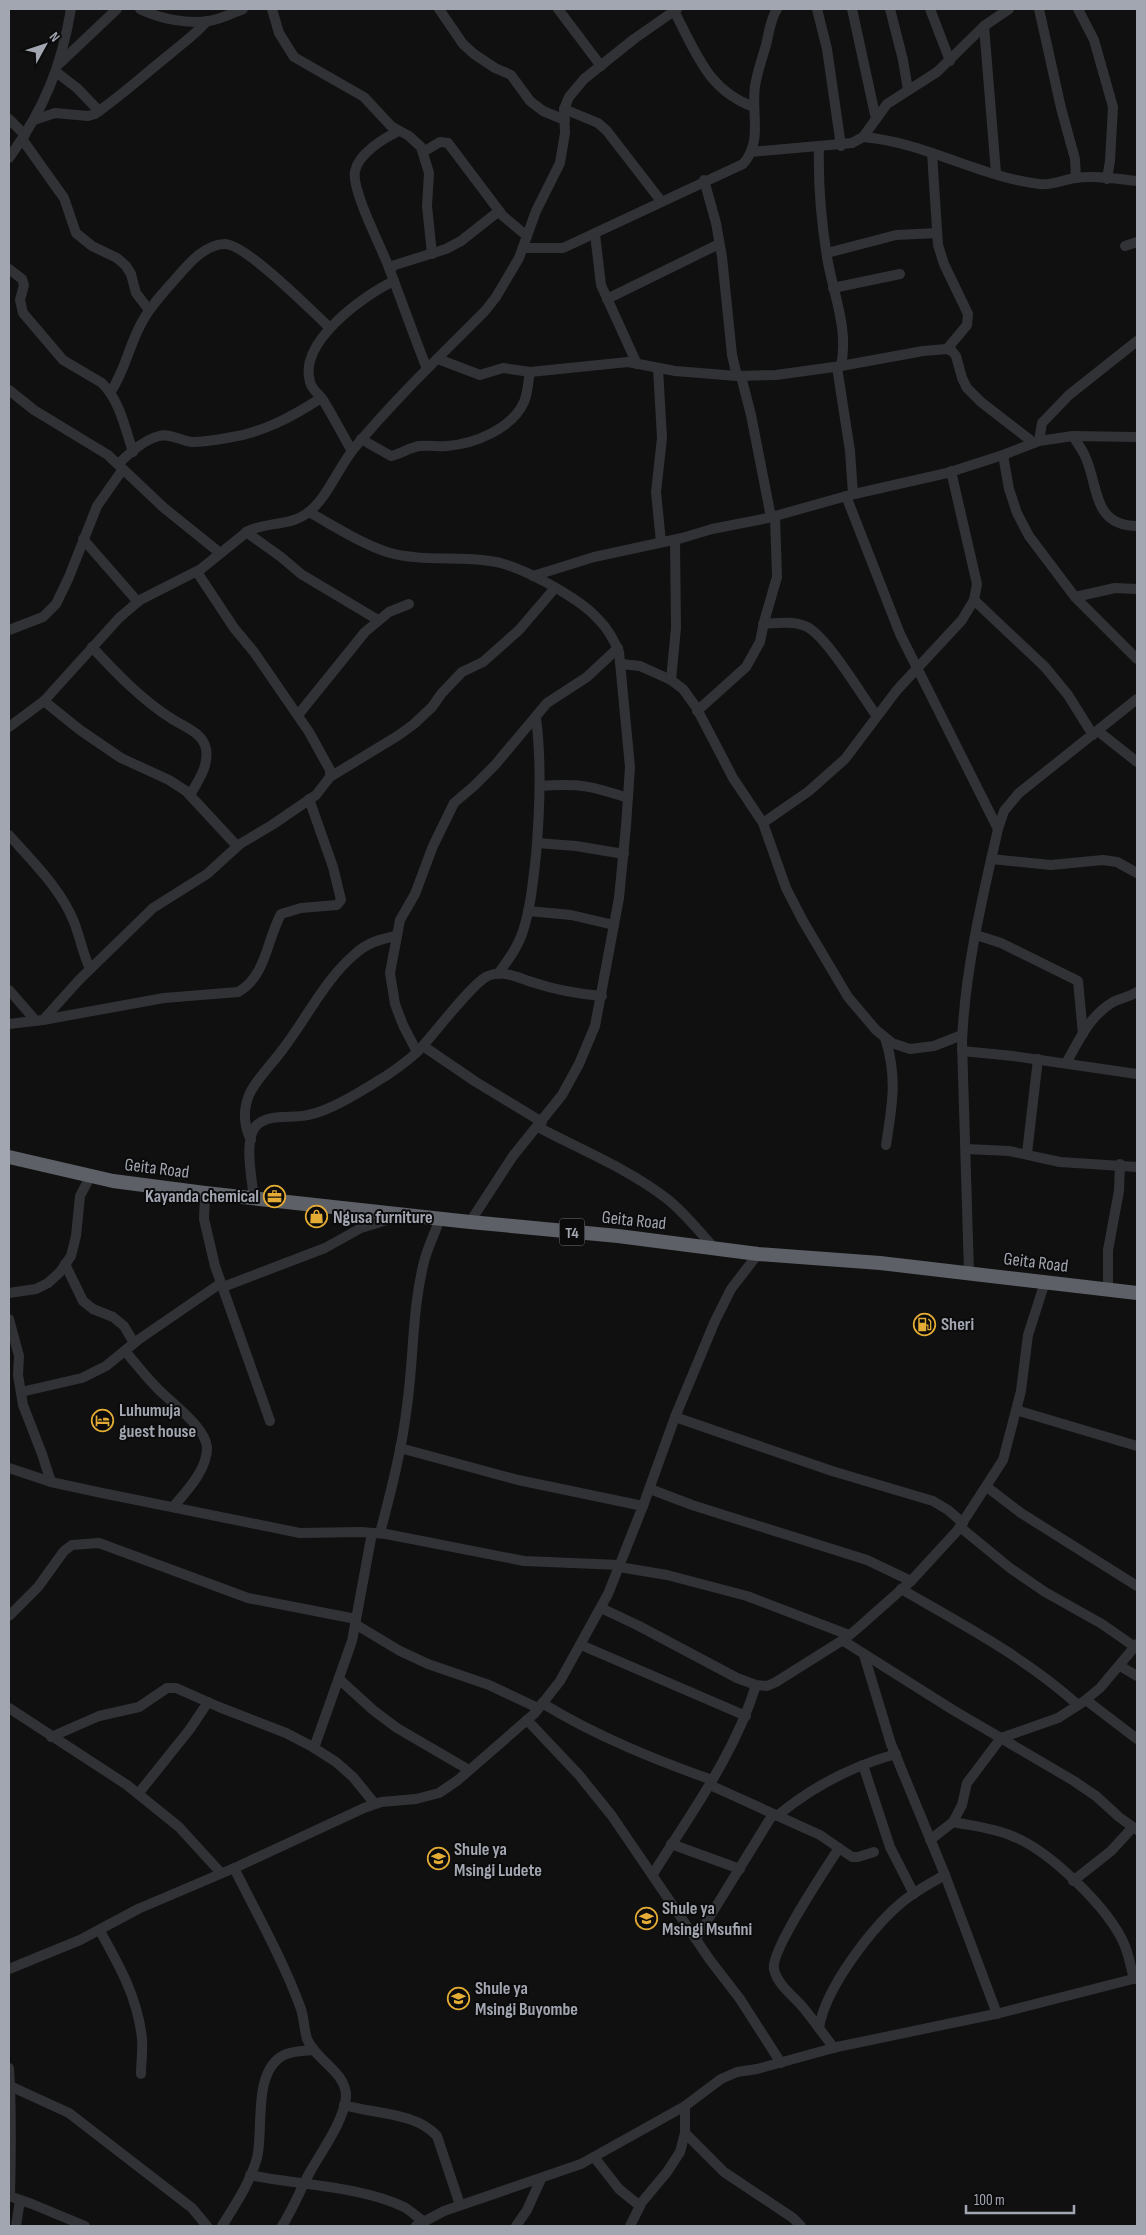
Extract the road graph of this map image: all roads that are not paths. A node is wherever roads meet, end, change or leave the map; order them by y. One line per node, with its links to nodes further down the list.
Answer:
1 (71, 9): 23 (street)
2 (117, 9): 23 (street)
3 (140, 9): 19 (street)
4 (243, 9): 19 (street)
5 (272, 9): 32 (street)
6 (439, 9): 31 (street)
7 (558, 9): 22 (street)
8 (657, 9): 18 (street)
9 (776, 9): 25 (street)
10 (817, 9): 36 (street)
11 (852, 9): 29 (street)
12 (890, 9): 24 (street)
13 (930, 9): 21 (street)
14 (1009, 9): 20 (street)
15 (1038, 9): 42 (street)
16 (1078, 9): 43 (street)
17 (676, 10): 18 (street); 25 (street)
18 (662, 20): 22 (street)
19 (207, 21): 27 (street)
20 (984, 26): 21 (street); 41 (street)
21 (950, 61): 24 (street)
22 (601, 66): 26 (street)
23 (57, 68): 27 (street); 30 (street)
24 (908, 90): 29 (street)
25 (754, 107): 38 (street)
26 (564, 109): 31 (street); 46 (street)
27 (99, 111): 30 (street)
28 (9, 119): 33 (street)
29 (876, 119): 34 (street)
30 (34, 120): 33 (street)
31 (565, 120): 50 (street)
32 (399, 130): 37 (street); 58 (street)
33 (24, 137): 40 (street); 63 (street)
34 (863, 137): 36 (street); 39 (street)
35 (819, 146): 36 (street); 38 (street); 55 (street)
36 (841, 146)
37 (423, 152): 47 (street); 56 (street)
38 (751, 152): 44 (street)
39 (932, 153): 41 (street); 48 (street)
40 (9, 158)
41 (996, 173): 42 (street)
42 (1076, 178): 43 (street)
43 (1107, 179): 45 (street)
44 (704, 180): 46 (street); 52 (street)
45 (1137, 181)
46 (661, 201): 49 (street)
47 (499, 211): 50 (street); 56 (street)
48 (938, 233): 55 (street); 66 (street)
49 (595, 234): 54 (street); 62 (street)
50 (527, 236): 54 (street)
51 (1137, 242): 53 (street)
52 (720, 244): 62 (street); 73 (street)
53 (1125, 246)
54 (522, 248): 67 (street)
55 (826, 253): 61 (street)
56 (432, 254): 58 (street)
57 (9, 269): 75 (street)
58 (390, 269): 60 (street)
59 (900, 274): 61 (street)
60 (394, 281): 64 (street); 71 (street)
61 (833, 288): 69 (street)
62 (607, 299): 68 (street)
63 (149, 310): 64 (street); 75 (street)
64 (330, 328): 76 (street)
65 (1137, 341): 80 (street)
66 (947, 350): 69 (street); 80 (street)
67 (438, 359): 71 (street); 72 (street)
68 (637, 364): 70 (street); 72 (street)
69 (839, 366): 73 (street); 86 (street)
70 (658, 368): 73 (street); 93 (street)
71 (427, 369): 79 (street)
72 (530, 372): 79 (street)
73 (739, 376): 88 (street)
74 (9, 390): 84 (street)
75 (110, 392): 82 (street)
76 (321, 398): 81 (street); 82 (street)
77 (1073, 436): 78 (street); 80 (street); 89 (street)
78 (1137, 437)
79 (361, 440): 81 (street)
80 (1036, 442): 83 (street)
81 (352, 451): 87 (street)
82 (133, 452): 84 (street)
83 (1003, 455): 85 (street); 99 (street)
84 (120, 466): 91 (street); 94 (street)
85 (951, 471): 86 (street); 100 (street)
86 (850, 495): 88 (street); 110 (street)
87 (309, 512): 90 (street); 96 (street)
88 (773, 516): 92 (street); 104 (street)
89 (1137, 526)
90 (246, 532): 94 (street); 103 (street)
91 (83, 539): 101 (street); 105 (street)
92 (675, 540): 93 (street); 111 (street)
93 (660, 542): 96 (street)
94 (220, 553): 95 (street)
95 (197, 572): 101 (street); 116 (street)
96 (533, 576): 97 (street)
97 (555, 588): 107 (street); 121 (street)
98 (1137, 589): 99 (street)
99 (1074, 598): 108 (street)
100 (974, 600): 110 (street); 119 (street)
101 (138, 602): 106 (street)
102 (409, 604): 103 (street)
103 (378, 620): 116 (street)
104 (763, 624): 114 (street); 115 (street)
105 (9, 630)
106 (92, 647): 113 (street); 123 (street)
107 (618, 648): 109 (street); 117 (street)
108 (1137, 659)
109 (621, 664): 111 (street); 124 (street)
110 (918, 668): 115 (street); 127 (street)
111 (671, 680): 114 (street)
112 (1137, 699): 119 (street)
113 (44, 700): 118 (street); 123 (street)
114 (697, 711): 126 (street)
115 (876, 715): 126 (street)
116 (298, 716): 121 (street)
117 (536, 718): 122 (street); 137 (street)
118 (9, 727)
119 (1096, 733): 120 (street); 127 (street)
120 (1137, 762)
121 (330, 777): 125 (street)
122 (540, 786): 124 (street); 129 (street)
123 (190, 795): 130 (street)
124 (628, 798): 131 (street)
125 (310, 799): 130 (street); 143 (street)
126 (762, 822): 147 (street)
127 (998, 829): 132 (street)
128 (9, 835): 138 (street)
129 (537, 843): 131 (street); 134 (street)
130 (237, 846): 138 (street)
131 (624, 854): 135 (street)
132 (991, 859): 133 (street); 136 (street)
133 (1137, 873)
134 (528, 911): 135 (street); 139 (street)
135 (614, 925): 142 (street)
136 (976, 935): 145 (street); 146 (street)
137 (396, 936): 148 (street); 154 (street)
138 (90, 970): 143 (street)
139 (498, 974): 142 (street); 148 (street)
140 (9, 990): 143 (street)
141 (1137, 992): 145 (street)
142 (602, 996): 153 (street)
143 (39, 1021): 144 (street)
144 (9, 1024)
145 (1083, 1034): 151 (street)
146 (962, 1035): 147 (street); 149 (street)
147 (885, 1038): 155 (street)
148 (420, 1049): 153 (street); 154 (street)
149 (962, 1051): 150 (street); 156 (street)
150 (1038, 1059): 151 (street); 157 (street)
151 (1066, 1063): 152 (street)
152 (1137, 1074)
153 (540, 1124): 166 (street); 167 (street)
154 (251, 1140): 163 (street)
155 (886, 1145)
156 (966, 1149): 157 (street); 170 (street)
157 (1027, 1153): 159 (street)
158 (9, 1157): 161 (highway, Geita Road / T4)
159 (1120, 1164): 160 (street); 173 (street)
160 (1137, 1167)
161 (90, 1176): 162 (highway, Geita Road / T4); 169 (street)
162 (205, 1193): 163 (highway, Geita Road / T4); 172 (street)
163 (254, 1198): 164 (highway, Geita Road / T4)
164 (403, 1215): 165 (highway, Geita Road / T4); 172 (street)
165 (440, 1219): 166 (highway, Geita Road / T4); 186 (street)
166 (470, 1222): 167 (highway, Geita Road / T4)
167 (714, 1248): 168 (highway, Geita Road / T4)
168 (758, 1254): 170 (highway, Geita Road / T4); 183 (street)
169 (65, 1264): 174 (street); 177 (street)
170 (969, 1273): 171 (highway, Geita Road / T4)
171 (1045, 1282): 173 (highway, Geita Road / T4); 182 (street)
172 (222, 1285): 177 (street); 184 (street)
173 (1108, 1289): 175 (highway, Geita Road / T4)
174 (9, 1292)
175 (1137, 1293)
176 (9, 1319): 180 (street)
177 (134, 1343): 178 (street)
178 (125, 1351): 181 (street); 192 (street)
179 (9, 1376): 180 (street)
180 (19, 1381): 181 (street)
181 (20, 1392): 188 (street)
182 (1016, 1410): 185 (street); 189 (street)
183 (675, 1417): 190 (street); 193 (street)
184 (270, 1421)
185 (1137, 1446)
186 (400, 1448): 191 (street); 194 (street)
187 (9, 1468): 188 (street)
188 (51, 1482): 192 (street)
189 (987, 1487): 193 (street); 197 (street)
190 (650, 1489): 191 (street); 196 (street)
191 (643, 1506): 195 (street)
192 (173, 1507): 194 (street)
193 (961, 1525): 196 (street); 204 (street)
194 (376, 1533): 195 (street); 201 (street)
195 (619, 1566): 199 (street); 202 (street)
196 (911, 1581): 198 (street)
197 (1137, 1586)
198 (901, 1589): 202 (street); 211 (street)
199 (601, 1608): 203 (street); 209 (street)
200 (9, 1616): 201 (street)
201 (355, 1622): 208 (street); 212 (street)
202 (845, 1638): 205 (street); 209 (street)
203 (581, 1645): 212 (street); 214 (street)
204 (1136, 1646): 206 (street)
205 (864, 1655): 217 (street); 220 (street)
206 (1120, 1666): 207 (street); 211 (street)
207 (1137, 1676)
208 (339, 1679): 219 (street); 222 (street)
209 (756, 1685): 214 (street)
210 (208, 1702): 216 (street); 219 (street); 224 (street)
211 (1082, 1703): 217 (street); 218 (street)
212 (540, 1706): 215 (street); 223 (street)
213 (9, 1708): 216 (street)
214 (746, 1716): 223 (street)
215 (527, 1720): 222 (street); 236 (street)
216 (51, 1737): 224 (street)
217 (1001, 1738): 227 (street); 228 (street)
218 (1137, 1739)
219 (314, 1748): 225 (street)
220 (896, 1754): 221 (street); 229 (street)
221 (863, 1765): 226 (street); 239 (street)
222 (469, 1770): 225 (street)
223 (711, 1782): 226 (street); 230 (street)
224 (138, 1794): 235 (street)
225 (375, 1804): 233 (street)
226 (775, 1815): 231 (street); 234 (street)
227 (952, 1822): 229 (street); 238 (street)
228 (1135, 1829): 238 (street)
229 (930, 1840): 237 (street)
230 (671, 1844): 234 (street); 236 (street)
231 (839, 1848): 232 (street); 245 (street)
232 (874, 1852)
233 (234, 1868): 235 (street); 247 (street)
234 (740, 1869): 241 (street)
235 (221, 1873): 240 (street)
236 (652, 1874): 241 (street)
237 (946, 1875): 239 (street); 244 (street)
238 (1073, 1881): 243 (street)
239 (914, 1894): 245 (street)
240 (100, 1931): 242 (street); 250 (street)
241 (696, 1939): 248 (street)
242 (9, 1968)
243 (1136, 1978): 244 (street)
244 (997, 2014): 246 (street)
245 (819, 2028): 246 (street)
246 (834, 2048): 248 (street)
247 (314, 2050): 252 (street); 256 (street)
248 (781, 2063): 253 (street)
249 (9, 2068): 251 (street)
250 (141, 2074)
251 (10, 2086): 259 (street); 266 (street)
252 (344, 2105): 258 (street); 261 (street)
253 (685, 2106): 254 (street); 255 (street)
254 (685, 2133): 262 (street); 271 (street)
255 (594, 2157): 257 (street); 262 (street)
256 (250, 2175): 258 (street); 267 (street)
257 (541, 2179): 261 (street); 269 (street)
258 (304, 2184): 263 (street); 268 (street)
259 (9, 2196): 260 (street)
260 (20, 2200): 264 (street); 265 (street)
261 (460, 2205): 263 (street)
262 (640, 2206): 270 (street)
263 (420, 2224)
264 (16, 2226)
265 (85, 2226)
266 (207, 2226)
267 (222, 2226)
268 (282, 2226)
269 (516, 2226)
270 (630, 2226)
271 (801, 2226)

